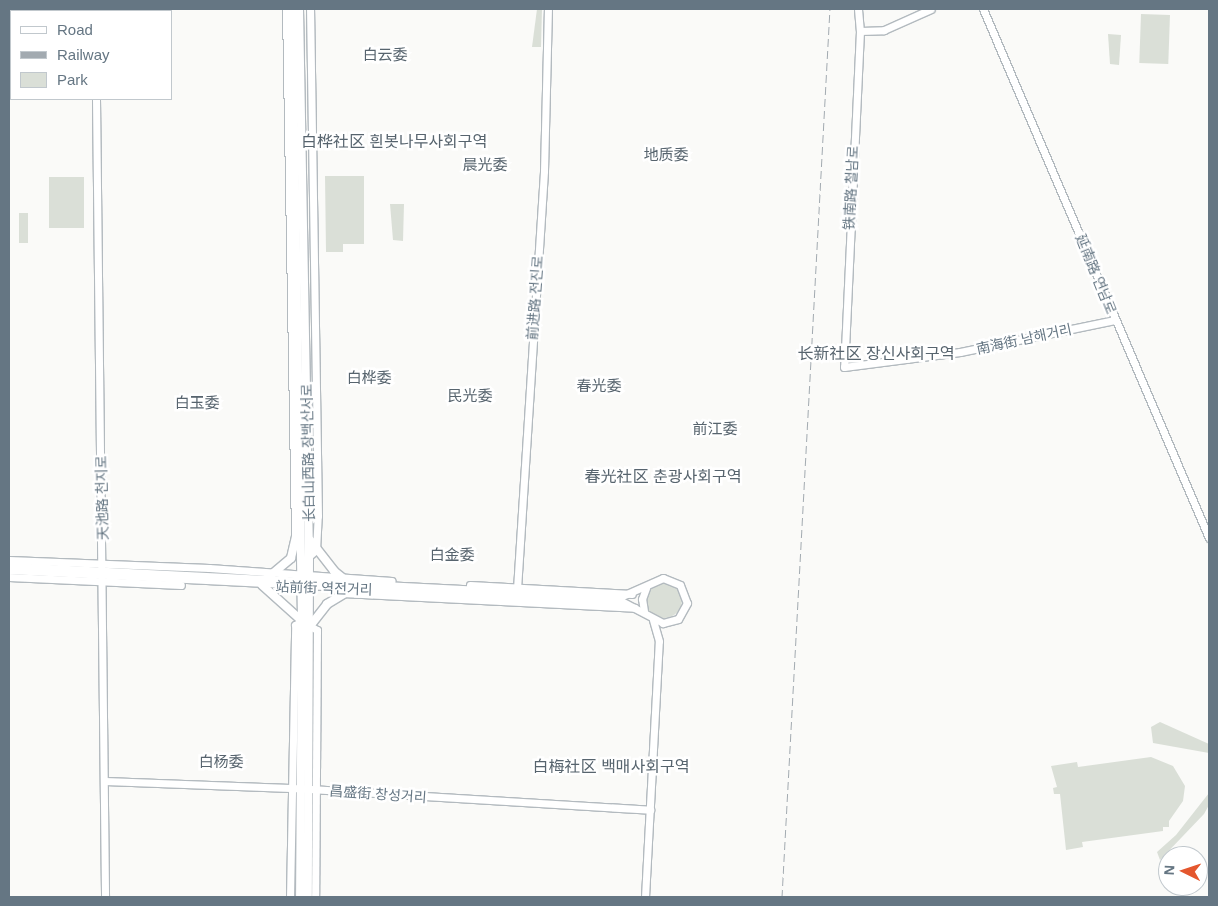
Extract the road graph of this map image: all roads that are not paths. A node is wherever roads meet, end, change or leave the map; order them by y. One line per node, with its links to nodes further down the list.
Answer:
1 (286, 9): 13 (street)
2 (292, 9): 13 (main road, 长白山西路 장백산서로)
3 (299, 9): 17 (main road, 长白山西路 장백산서로)
4 (310, 9): 18 (street)
5 (548, 9): 32 (street, 前进路 전진로)
6 (858, 9): 9 (street, 铁南路 철남로)
7 (931, 9): 9 (street)
8 (983, 9): 11 (street, 延南路 연남로)
9 (860, 30): 12 (street, 铁南路 철남로)
10 (96, 100): 23 (street, 天池路 천지로)
11 (1115, 320): 12 (street, 南海街 남해거리); 16 (street, 延南路 연남로)
12 (844, 367)
13 (296, 390): 14 (main road, 长白山西路 장백산서로); 15 (street)
14 (300, 524): 15 (main road); 28 (main road, 长白山西路 장백산서로)
15 (294, 536): 27 (main road)
16 (1209, 538)
17 (309, 540): 18 (main road); 19 (main road, 长白山西路 장백산서로)
18 (316, 550): 19 (street); 25 (main road)
19 (310, 556): 28 (main road, 长白山西路 장백산서로)
20 (9, 560): 23 (street, 站前街 역전거리)
21 (9, 566): 23 (street, 站前街 역전거리)
22 (9, 570): 23 (street, 站前街 역전거리)
23 (103, 573): 24 (street, 站前街 역전거리); 27 (street, 站前街 역전거리); 27 (street, 站前街 역전거리); 31 (street, 站前街 역전거리); 40 (street, 天池路 천지로)
24 (9, 576)
25 (342, 578): 26 (street, 站前街 역전거리); 28 (street, 站前街 역전거리); 29 (main road)
26 (365, 579): 29 (street); 32 (street, 站前街 역전거리)
27 (266, 580): 28 (street, 站前街 역전거리); 28 (street, 站前街 역전거리); 31 (main road)
28 (305, 584): 29 (street, 站前街 역전거리); 31 (street, 站前街 역전거리); 33 (street, 站前街 역전거리); 35 (main road, 长白山西路 장백산서로); 38 (main road, 长白山西路 장백산서로)
29 (351, 587): 32 (street, 站前街 역전거리); 33 (main road); 34 (street, 站前街 역전거리)
30 (646, 588): 32 (street, 站前街 역전거리); 34 (street); 37 (street, 站前街 역전거리)
31 (272, 590): 35 (main road)
32 (517, 590)
33 (341, 593): 34 (street, 站前街 역전거리); 38 (main road)
34 (641, 609): 36 (street)
35 (302, 620): 41 (main road, 长白山西路 장백산서로); 42 (street, 长白山西路 장백산서로)
36 (652, 620): 37 (street); 39 (street)
37 (670, 623): 39 (street)
38 (314, 628): 43 (main road, 长白山西路 장백산서로)
39 (659, 641): 44 (street)
40 (105, 781): 42 (street, 昌盛街 창성거리); 45 (street, 天池路 천지로)
41 (301, 788): 42 (street, 昌盛街 창성거리); 43 (street, 昌盛街 창성거리); 47 (main road, 长白山西路 장백산서로)
42 (292, 789): 46 (street, 长白山西路 장백산서로)
43 (313, 789): 44 (street, 昌盛街 창성거리); 48 (main road, 长白山西路 장백산서로); 49 (street, 长白山西路 장백산서로)
44 (650, 810): 50 (street)
45 (105, 897)
46 (290, 897)
47 (300, 897)
48 (308, 897)
49 (315, 897)
50 (646, 897)

